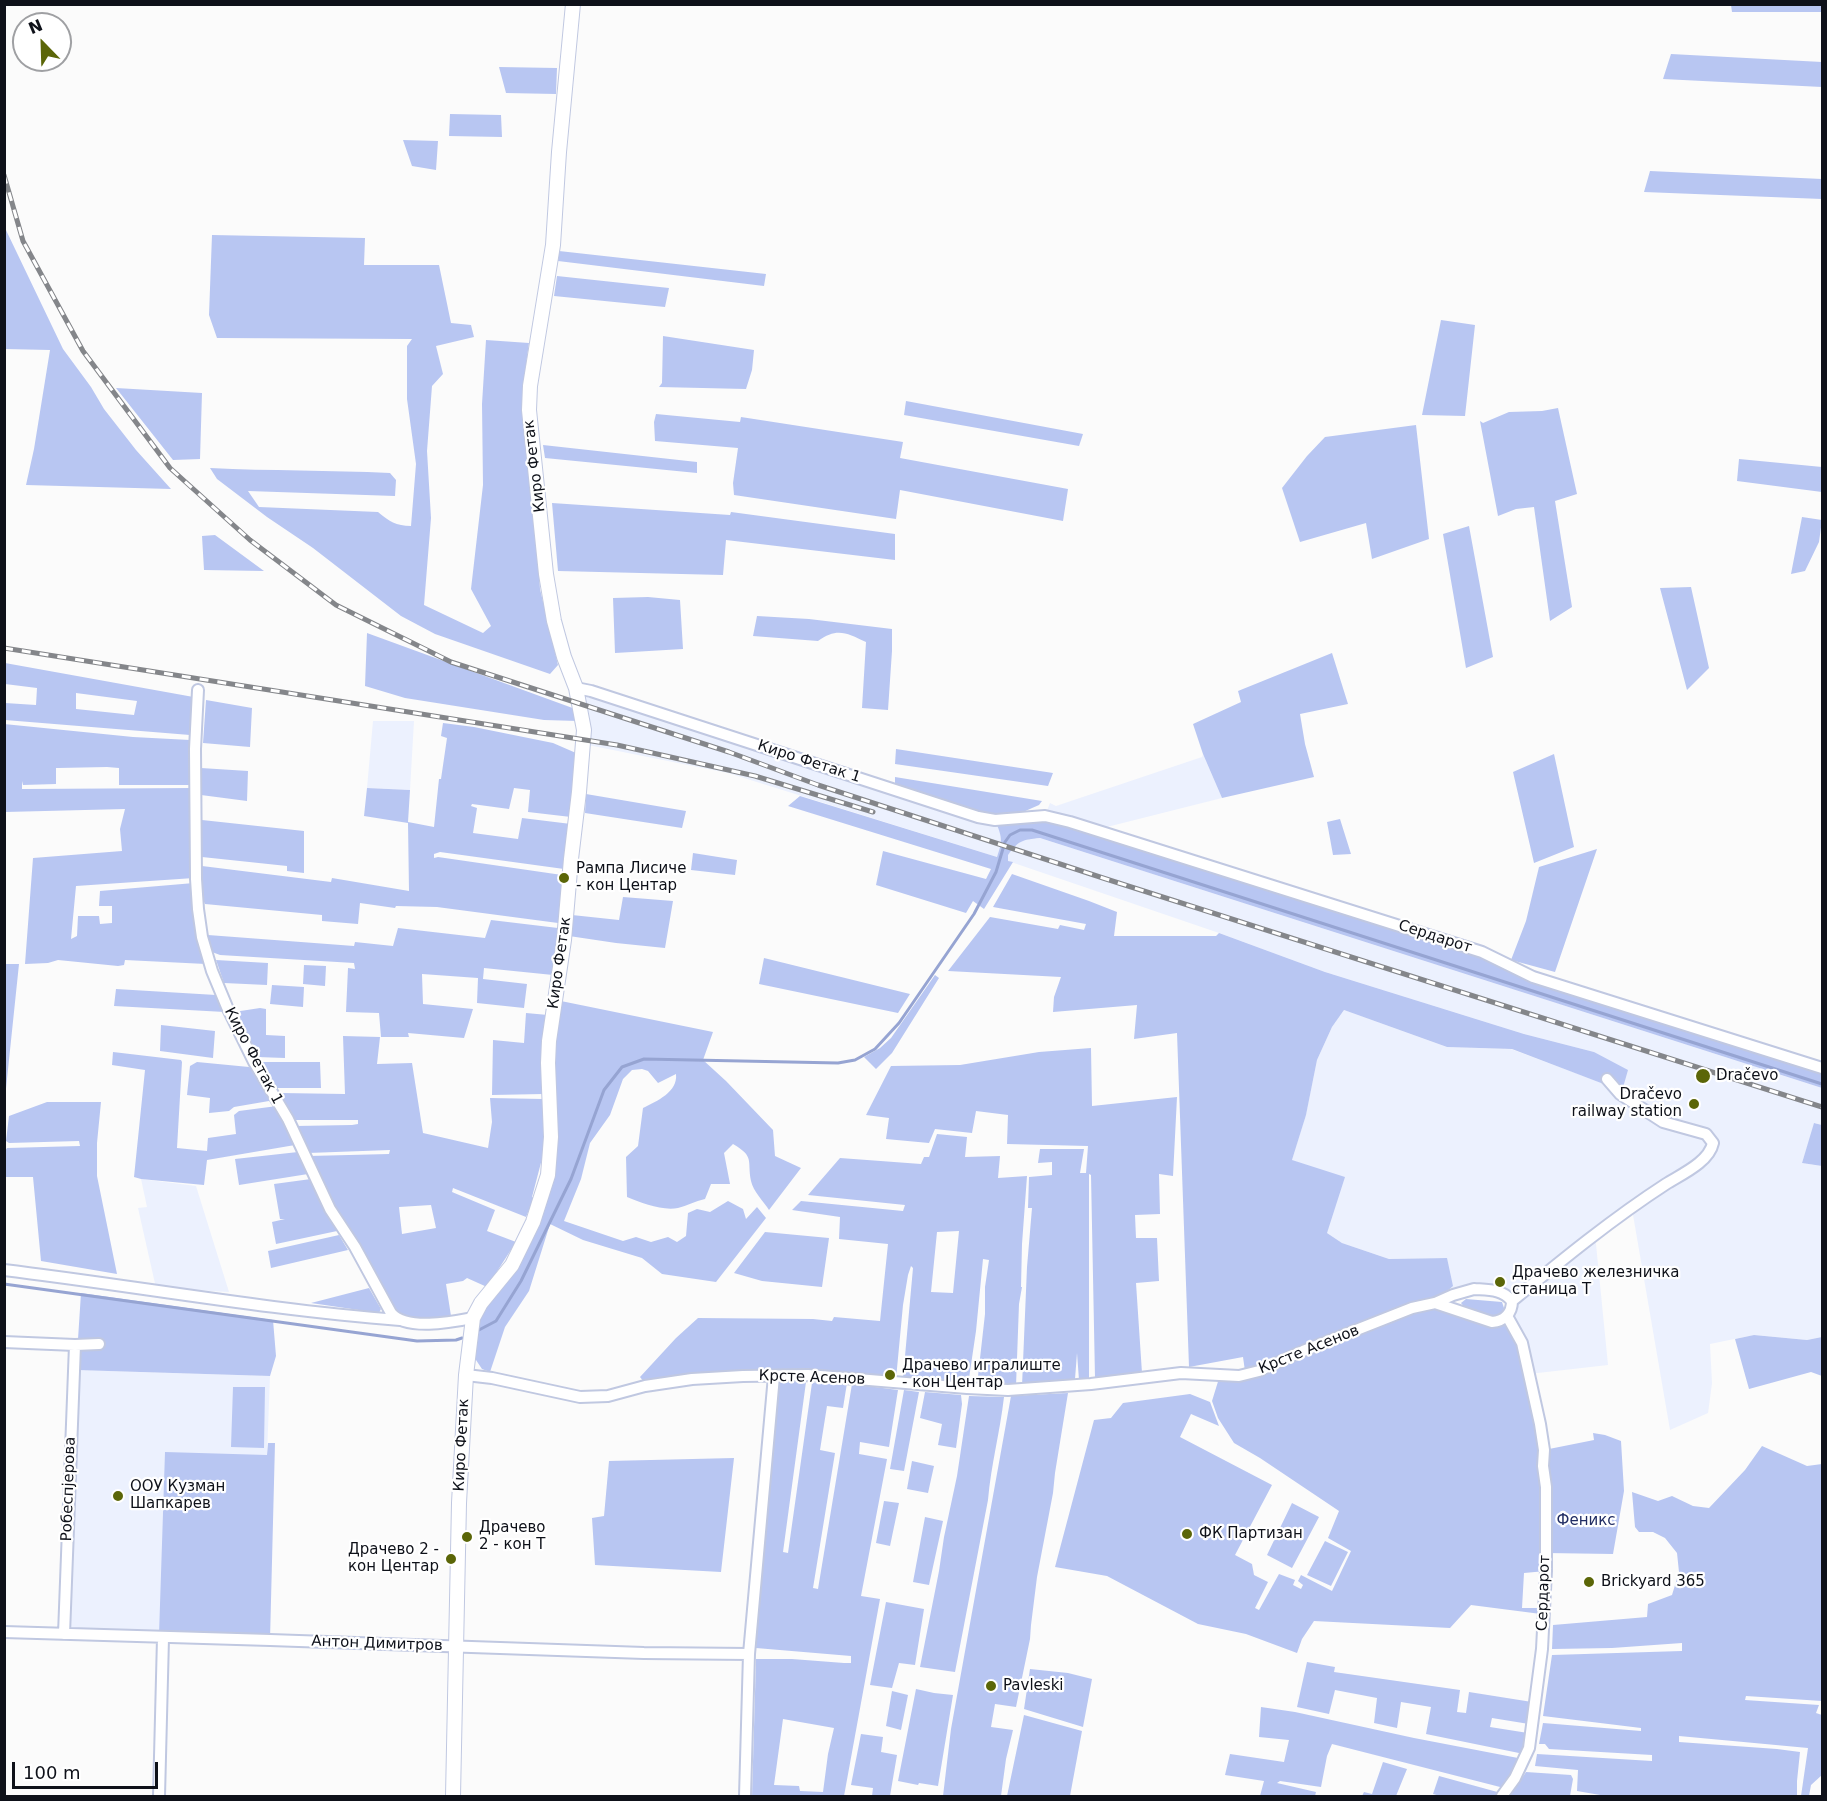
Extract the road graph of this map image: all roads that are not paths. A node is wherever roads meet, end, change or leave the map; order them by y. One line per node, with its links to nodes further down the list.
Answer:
1 (573, 4): 2 (main road, Киро Фетак)
2 (576, 688): 4 (street, Киро Фетак 1); 5 (main road, Киро Фетак)
3 (198, 690): 14 (street, Киро Фетак 1)
4 (591, 691): 5 (street); 6 (street, Киро Фетак 1)
5 (579, 704): 13 (main road, Киро Фетак)
6 (1045, 816): 7 (street, Сердарот)
7 (1822, 1068)
8 (1607, 1079): 10 (street)
9 (4, 1270): 14 (street)
10 (1512, 1301): 11 (street, Крсте Асенов); 12 (street)
11 (1435, 1303): 12 (street); 19 (street, Крсте Асенов)
12 (1507, 1316): 28 (street, Сердарот)
13 (472, 1318): 14 (street); 18 (main road, Киро Фетак)
14 (400, 1320)
15 (4, 1342): 17 (street)
16 (99, 1344): 17 (street)
17 (75, 1345): 21 (street, Робеспјерова)
18 (466, 1375): 19 (street, Крсте Асенов); 23 (main road, Киро Фетак)
19 (774, 1376): 24 (street)
20 (4, 1632): 21 (street, Антон Димитров)
21 (64, 1634): 22 (street, Антон Димитров)
22 (163, 1638): 23 (street, Антон Димитров); 25 (street)
23 (456, 1648): 24 (street, Антон Димитров); 26 (main road, Киро Фетак)
24 (749, 1654): 27 (street)
25 (159, 1797)
26 (453, 1797)
27 (745, 1797)
28 (1502, 1797)

